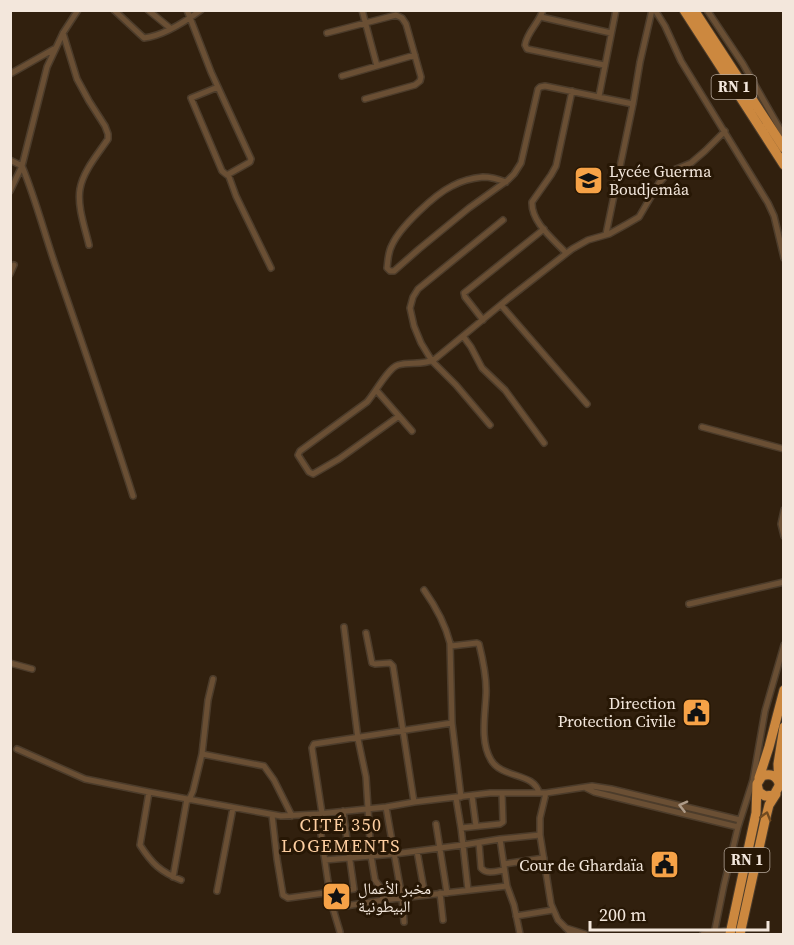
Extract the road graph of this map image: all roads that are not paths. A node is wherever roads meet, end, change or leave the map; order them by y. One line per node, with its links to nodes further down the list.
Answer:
1 (78, 10): 16 (street)
2 (114, 10): 15 (street)
3 (148, 10): 15 (street)
4 (187, 10): 13 (street)
5 (201, 10): 13 (street)
6 (362, 10): 14 (street)
7 (616, 10): 18 (street)
8 (653, 10): 29 (street); 30 (street)
9 (684, 10): 34 (highway, RN 1)
10 (694, 10): 32 (highway, RN 1)
11 (706, 10): 31 (street)
12 (542, 14): 18 (street); 21 (street)
13 (190, 18): 15 (street); 25 (street)
14 (365, 22): 17 (street); 20 (street); 22 (street)
15 (170, 28)
16 (63, 33): 19 (street); 42 (street)
17 (327, 33)
18 (611, 33): 21 (street)
19 (56, 48): 23 (street); 35 (street)
20 (415, 56): 22 (street); 28 (street)
21 (604, 65): 27 (street)
22 (377, 66): 24 (street)
23 (10, 74)
24 (342, 76)
25 (218, 87): 36 (street); 36 (street)
26 (572, 91): 27 (street); 37 (street); 40 (street)
27 (599, 96): 29 (street)
28 (365, 99)
29 (633, 104): 41 (street)
30 (725, 131): 41 (street); 44 (street)
31 (783, 136)
32 (783, 148)
33 (10, 160): 35 (street)
34 (783, 165)
35 (22, 166): 38 (street); 60 (street)
36 (228, 174): 46 (street)
37 (506, 182): 37 (street)
38 (10, 191)
39 (503, 220): 51 (street)
40 (544, 229): 43 (street); 49 (street)
41 (606, 234): 43 (street)
42 (89, 245)
43 (566, 253): 48 (street)
44 (783, 258)
45 (14, 266): 47 (street)
46 (271, 268)
47 (10, 274)
48 (501, 305): 49 (street); 53 (street)
49 (483, 320): 50 (street)
50 (463, 336): 51 (street); 58 (street)
51 (432, 361): 52 (street); 55 (street)
52 (377, 391): 54 (street); 54 (street)
53 (587, 404)
54 (399, 416): 57 (street)
55 (490, 425)
56 (702, 427): 59 (street)
57 (412, 431)
58 (544, 443)
59 (783, 447)
60 (133, 496)
61 (783, 510): 62 (street)
62 (783, 536)
63 (783, 582): 65 (street)
64 (424, 590): 69 (street)
65 (689, 604)
66 (344, 627): 77 (street)
67 (366, 633): 76 (street)
68 (783, 645): 80 (street)
69 (451, 646): 74 (street); 83 (street)
70 (10, 663): 71 (street)
71 (32, 669)
72 (213, 680): 79 (street)
73 (783, 690): 80 (highway, RN 1)
74 (452, 723): 76 (street); 88 (street)
75 (783, 727): 81 (highway)
76 (403, 730): 77 (street); 90 (street)
77 (358, 739): 94 (street); 97 (street)
78 (17, 749): 82 (street)
79 (202, 754): 89 (street); 99 (street)
80 (757, 781): 81 (highway); 86 (highway); 101 (street); 135 (highway, RN 1)
81 (779, 783): 86 (highway)
82 (149, 792): 89 (street); 118 (street)
83 (539, 792): 84 (street); 85 (street)
84 (502, 793): 87 (street); 103 (street)
85 (546, 793): 91 (street); 106 (street)
86 (776, 794): 135 (highway, RN 1, one-way to 86)
87 (472, 796): 88 (street); 103 (street)
88 (459, 797): 90 (street); 105 (street)
89 (188, 799): 93 (street); 118 (street)
90 (414, 802): 92 (street)
91 (651, 802): 96 (street, one-way to 91); 100 (street)
92 (386, 807): 94 (street); 112 (street)
93 (233, 808): 98 (street); 122 (street)
94 (368, 808): 95 (street); 113 (street)
95 (343, 811): 97 (street); 114 (street)
96 (707, 812): 100 (street); 101 (street)
97 (320, 814): 99 (street); 116 (street)
98 (272, 815): 99 (street); 123 (street)
99 (292, 816)
100 (705, 819): 104 (street)
101 (740, 820): 104 (street)
102 (436, 824): 110 (street)
103 (476, 826): 105 (street)
104 (738, 826): 140 (street)
105 (461, 828): 109 (street)
106 (540, 835): 107 (street); 115 (street)
107 (500, 839): 108 (street); 117 (street)
108 (479, 843): 109 (street); 117 (street)
109 (463, 845): 110 (street); 121 (street)
110 (440, 848): 111 (street); 124 (street)
111 (417, 851): 112 (street); 125 (street)
112 (394, 854): 113 (street); 126 (street)
113 (371, 856): 114 (street); 127 (street)
114 (350, 858): 116 (street); 123 (street)
115 (544, 858): 117 (street); 129 (street)
116 (325, 860): 123 (street)
117 (504, 867): 120 (street)
118 (173, 877): 119 (street)
119 (181, 880)
120 (507, 886): 121 (street); 130 (street)
121 (468, 890): 124 (street)
122 (217, 891)
123 (330, 892): 128 (street)
124 (443, 893): 125 (street); 131 (street)
125 (425, 895): 126 (street)
126 (402, 898): 127 (street); 132 (street)
127 (383, 900): 128 (street)
128 (333, 908): 134 (street)
129 (553, 910): 130 (street); 133 (street)
130 (516, 916): 136 (street)
131 (443, 920)
132 (404, 922)
133 (565, 927): 137 (street); 138 (street)
134 (340, 932)
135 (736, 932): 140 (street)
136 (520, 934)
137 (572, 934)
138 (585, 934)
139 (703, 934): 140 (street)
140 (714, 934)

